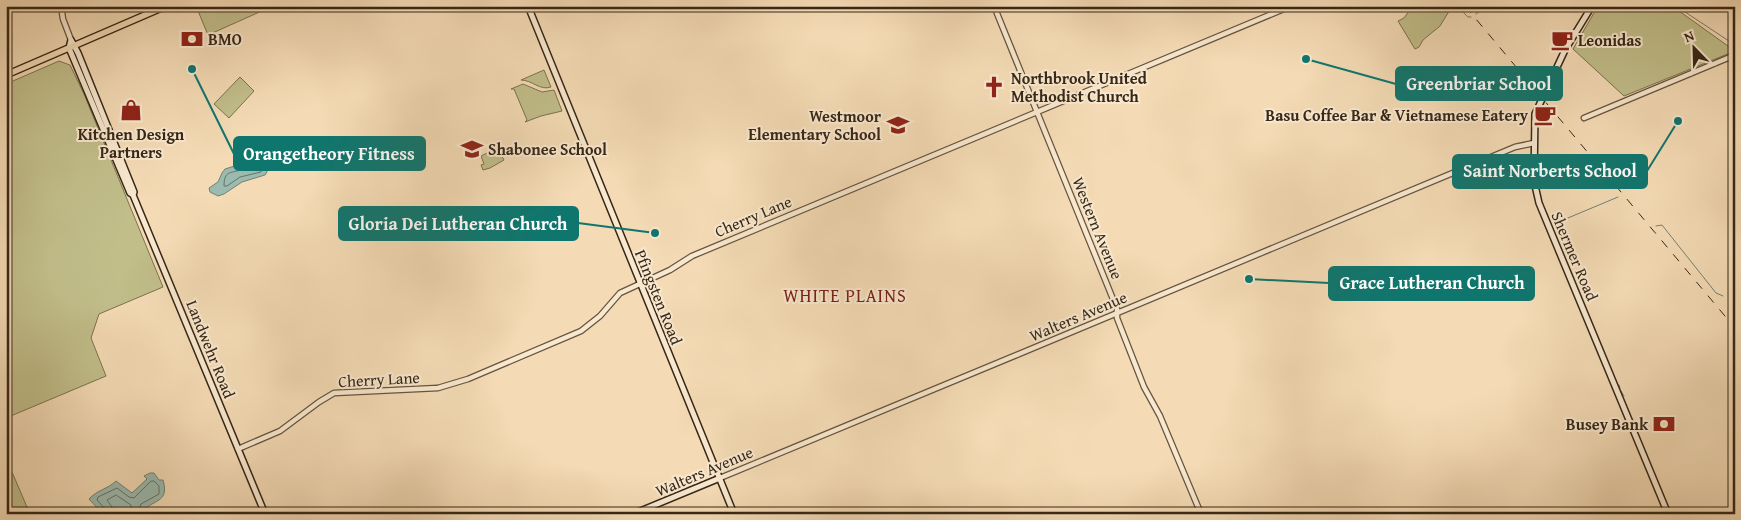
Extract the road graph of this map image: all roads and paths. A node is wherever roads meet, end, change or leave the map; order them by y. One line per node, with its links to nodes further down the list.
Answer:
1 (61, 6): 7 (street, Landwehr Road)
2 (166, 6): 7 (main road)
3 (528, 6): 13 (main road, Pfingsten Road)
4 (994, 6): 10 (street, Western Avenue)
5 (1291, 6): 10 (street, Cherry Lane)
6 (1592, 6): 12 (main road, Shermer Road)
7 (71, 44): 9 (main road); 15 (main road, Landwehr Road)
8 (1735, 55): 11 (street)
9 (6, 75)
10 (1037, 112): 13 (street, Cherry Lane); 14 (street, Western Avenue)
11 (1584, 118)
12 (1534, 143): 14 (street, Walters Avenue); 21 (main road, Shermer Road)
13 (640, 284): 15 (street, Cherry Lane); 16 (main road, Pfingsten Road)
14 (1117, 313): 16 (street, Walters Avenue); 20 (street, Western Avenue)
15 (238, 449): 17 (main road, Landwehr Road)
16 (720, 478): 18 (main road, Walters Avenue); 19 (main road, Pfingsten Road)
17 (265, 514)
18 (633, 514)
19 (734, 514)
20 (1200, 514)
21 (1668, 514)

